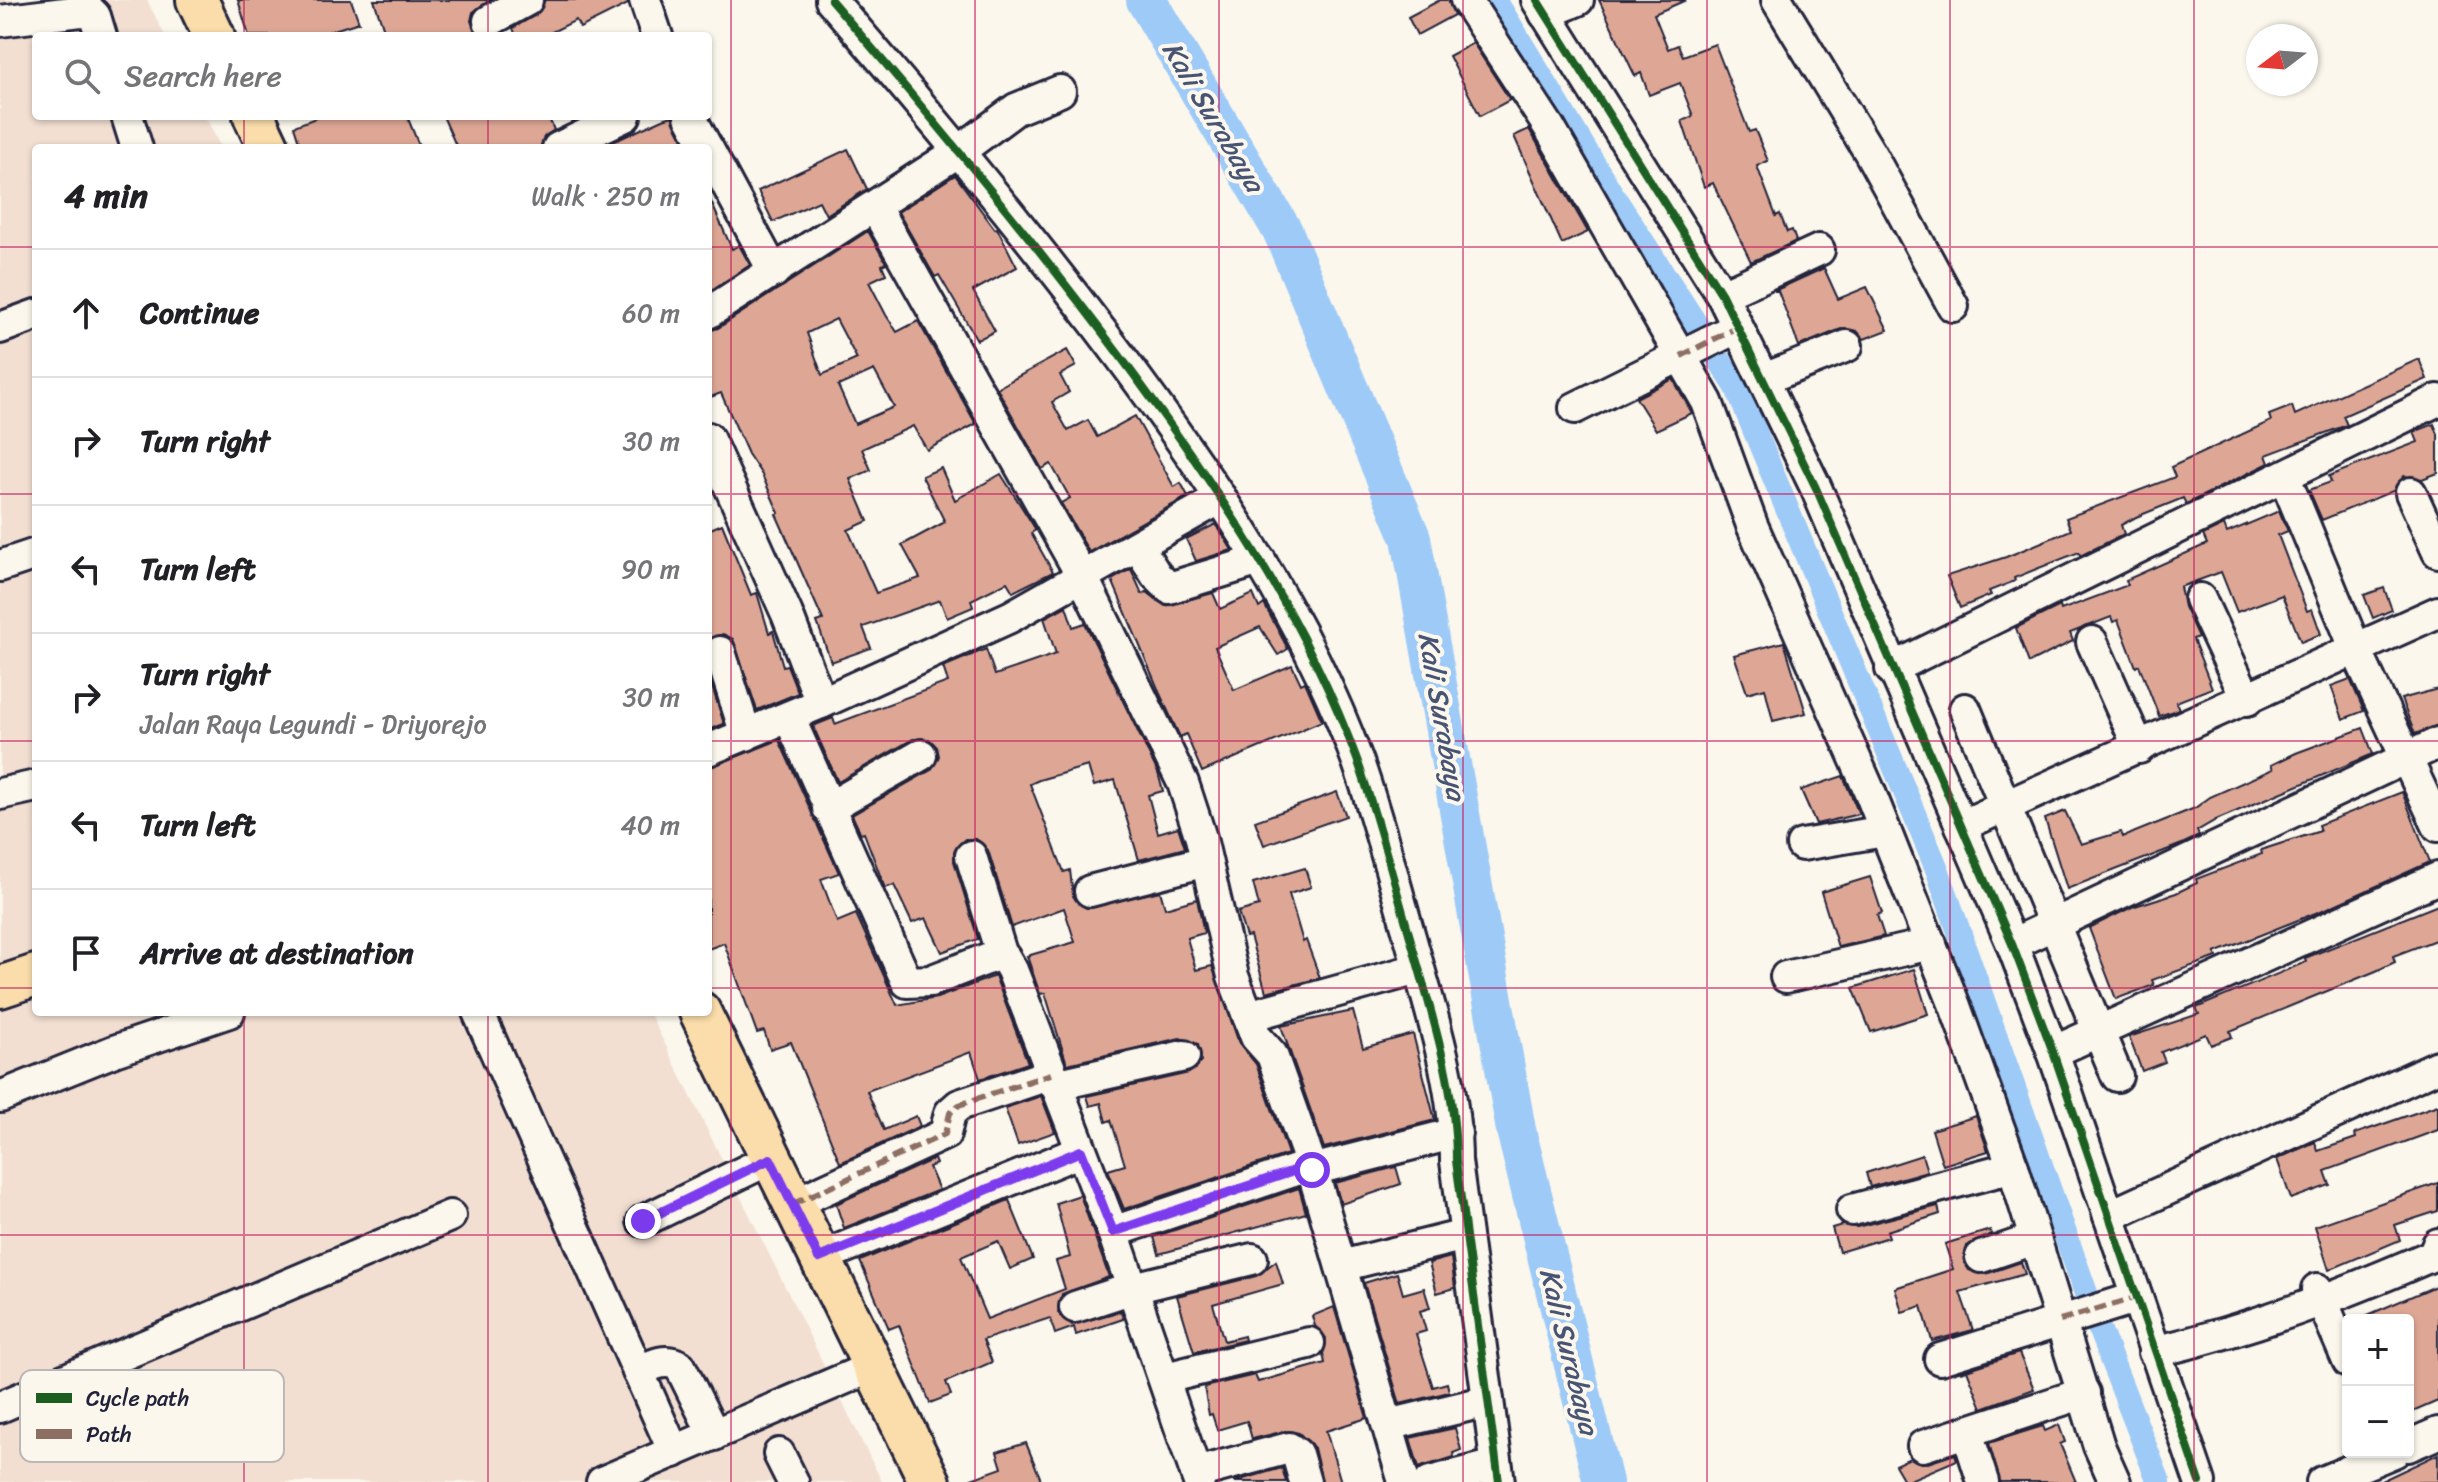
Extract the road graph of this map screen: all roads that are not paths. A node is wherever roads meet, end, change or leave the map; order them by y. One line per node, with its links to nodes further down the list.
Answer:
1 (197, 0): 12 (main road)
2 (527, 0): 9 (street)
3 (645, 0): 13 (street)
4 (831, 0): 23 (street)
5 (1466, 0): 35 (street)
6 (1578, 0): 8 (street)
7 (1777, 0): 29 (street)
8 (1541, 7): 28 (street)
9 (488, 19)
10 (0, 21): 11 (street)
11 (100, 32)
12 (212, 32)
13 (656, 32)
14 (1060, 91): 23 (street)
15 (128, 120): 19 (street)
16 (256, 120): 20 (main road)
17 (617, 120): 21 (street)
18 (692, 120): 22 (street)
19 (136, 144)
20 (267, 144)
21 (566, 144)
22 (705, 144)
23 (961, 150): 25 (street); 42 (street)
24 (712, 156): 27 (street)
25 (875, 207): 27 (street); 48 (street)
26 (1819, 250): 28 (street)
27 (774, 272): 30 (street)
28 (1722, 295): 33 (street)
29 (1953, 306)
30 (712, 311)
31 (32, 316): 32 (street)
32 (0, 328)
33 (1730, 331): 35 (street); 36 (street)
34 (1847, 346): 36 (street)
35 (1685, 354): 38 (street); 71 (street)
36 (1764, 379): 54 (street)
37 (2438, 400): 40 (street)
38 (1575, 408)
39 (712, 447): 56 (street)
40 (2285, 478): 52 (street); 54 (street)
41 (2411, 493): 44 (street)
42 (1221, 498): 43 (street); 46 (street)
43 (1138, 546): 46 (street); 48 (street)
44 (2438, 552)
45 (32, 555): 47 (street)
46 (1260, 560): 81 (street)
47 (1, 564)
48 (1083, 578): 56 (street); 74 (street)
49 (2200, 599): 55 (street)
50 (2438, 612): 52 (street)
51 (2092, 642): 62 (street)
52 (2356, 650): 55 (street); 64 (street)
53 (720, 652): 59 (street)
54 (1891, 669): 69 (street)
55 (2247, 700): 62 (street)
56 (821, 703): 58 (street)
57 (1965, 709): 67 (street)
58 (789, 717): 59 (street); 68 (street)
59 (746, 735): 61 (street)
60 (2438, 743): 64 (street)
61 (712, 748)
62 (2139, 748): 67 (street)
63 (921, 755): 68 (street)
64 (2408, 758): 70 (street); 77 (street)
65 (32, 787): 66 (street)
66 (0, 794)
67 (2004, 807): 69 (street); 77 (street)
68 (828, 808): 80 (street)
69 (1961, 826): 79 (street)
70 (2438, 826)
71 (1885, 831): 72 (street); 78 (street)
72 (1802, 845)
73 (971, 856): 80 (street)
74 (1206, 861): 76 (street); 88 (street)
75 (2438, 878): 89 (street)
76 (1090, 891)
77 (2053, 925): 79 (street); 89 (street)
78 (1931, 944): 83 (street); 99 (street)
79 (2012, 944): 90 (street)
80 (1002, 956): 94 (street)
81 (1418, 969): 88 (street); 96 (street)
82 (32, 976): 84 (main road)
83 (1786, 977)
84 (0, 987)
85 (217, 1016): 95 (street)
86 (480, 1016): 125 (street)
87 (702, 1016): 98 (main road)
88 (1248, 1016): 100 (street)
89 (2099, 1031): 90 (street); 93 (street)
90 (2053, 1052): 104 (street)
91 (1184, 1056): 94 (street)
92 (2438, 1066): 104 (street)
93 (2117, 1076)
94 (1053, 1079): 97 (street); 101 (street)
95 (0, 1097)
96 (1456, 1133): 100 (street); 107 (street)
97 (1081, 1151): 106 (street); 111 (street)
98 (770, 1159): 101 (main road); 105 (street)
99 (2013, 1167): 102 (street); 108 (street)
100 (1311, 1168): 106 (street); 113 (street)
101 (793, 1204): 111 (main road)
102 (1852, 1210)
103 (450, 1216): 124 (street)
104 (2109, 1216): 115 (street)
105 (643, 1221)
106 (1113, 1232): 114 (street)
107 (1465, 1235): 113 (street); 129 (street)
108 (2034, 1239): 110 (street); 118 (street)
109 (2435, 1249): 116 (street)
110 (1981, 1257)
111 (819, 1258): 123 (main road)
112 (1252, 1259): 114 (street)
113 (1341, 1266): 131 (street)
114 (1133, 1288): 117 (street); 126 (street)
115 (2128, 1291): 118 (street); 121 (street)
116 (2313, 1300): 120 (street); 121 (street)
117 (1075, 1307)
118 (2063, 1319): 122 (street); 127 (street)
119 (1309, 1343): 126 (street)
120 (2342, 1351)
121 (2154, 1352): 150 (street)
122 (1940, 1359)
123 (872, 1367): 134 (street); 144 (main road)
124 (87, 1370)
125 (638, 1372): 134 (street); 137 (street)
126 (1165, 1378): 141 (street)
127 (2084, 1393): 132 (street); 149 (street)
128 (20, 1399): 130 (street)
129 (1488, 1401): 131 (street); 140 (street)
130 (0, 1407)
131 (1388, 1425): 146 (street)
132 (1967, 1432): 136 (street); 148 (street)
133 (2438, 1433): 135 (street)
134 (714, 1435): 137 (street)
135 (2414, 1443)
136 (1923, 1446)
137 (674, 1452): 142 (street)
138 (779, 1454): 143 (street)
139 (2379, 1458): 151 (street)
140 (1497, 1473): 147 (street)
141 (1197, 1477): 145 (street)
142 (602, 1482)
143 (793, 1482)
144 (930, 1482)
145 (1305, 1482)
146 (1404, 1482)
147 (1430, 1482)
148 (1983, 1482)
149 (2115, 1482)
150 (2200, 1482)
151 (2322, 1482)

